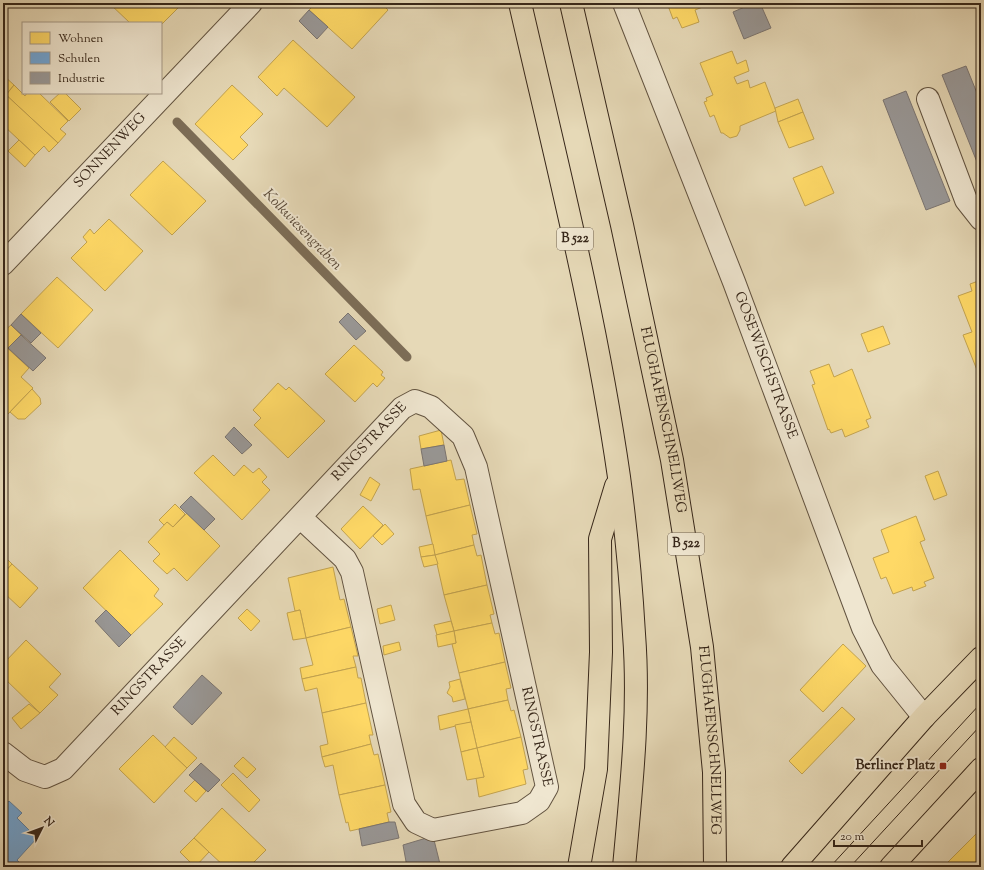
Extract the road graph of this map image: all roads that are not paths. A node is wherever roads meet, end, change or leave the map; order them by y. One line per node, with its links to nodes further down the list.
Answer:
1 (251, 3): 7 (street, SONNENWEG)
2 (520, 3): 8 (main road, B 522)
3 (571, 3): 16 (main road, FLUGHAFENSCHNELLWEG / B 522)
4 (624, 3): 11 (street, GOSEWISCHSTRASSE)
5 (928, 99): 6 (street)
6 (981, 219)
7 (3, 264)
8 (619, 478): 14 (main road); 15 (main road, B 522)
9 (300, 517): 9 (street, RINGSTRASSE); 12 (street, RINGSTRASSE)
10 (981, 658): 11 (main road)
11 (924, 717): 17 (main road)
12 (3, 753)
13 (981, 769): 18 (main road)
14 (579, 867)
15 (624, 867)
16 (715, 867)
17 (792, 867)
18 (891, 867)

